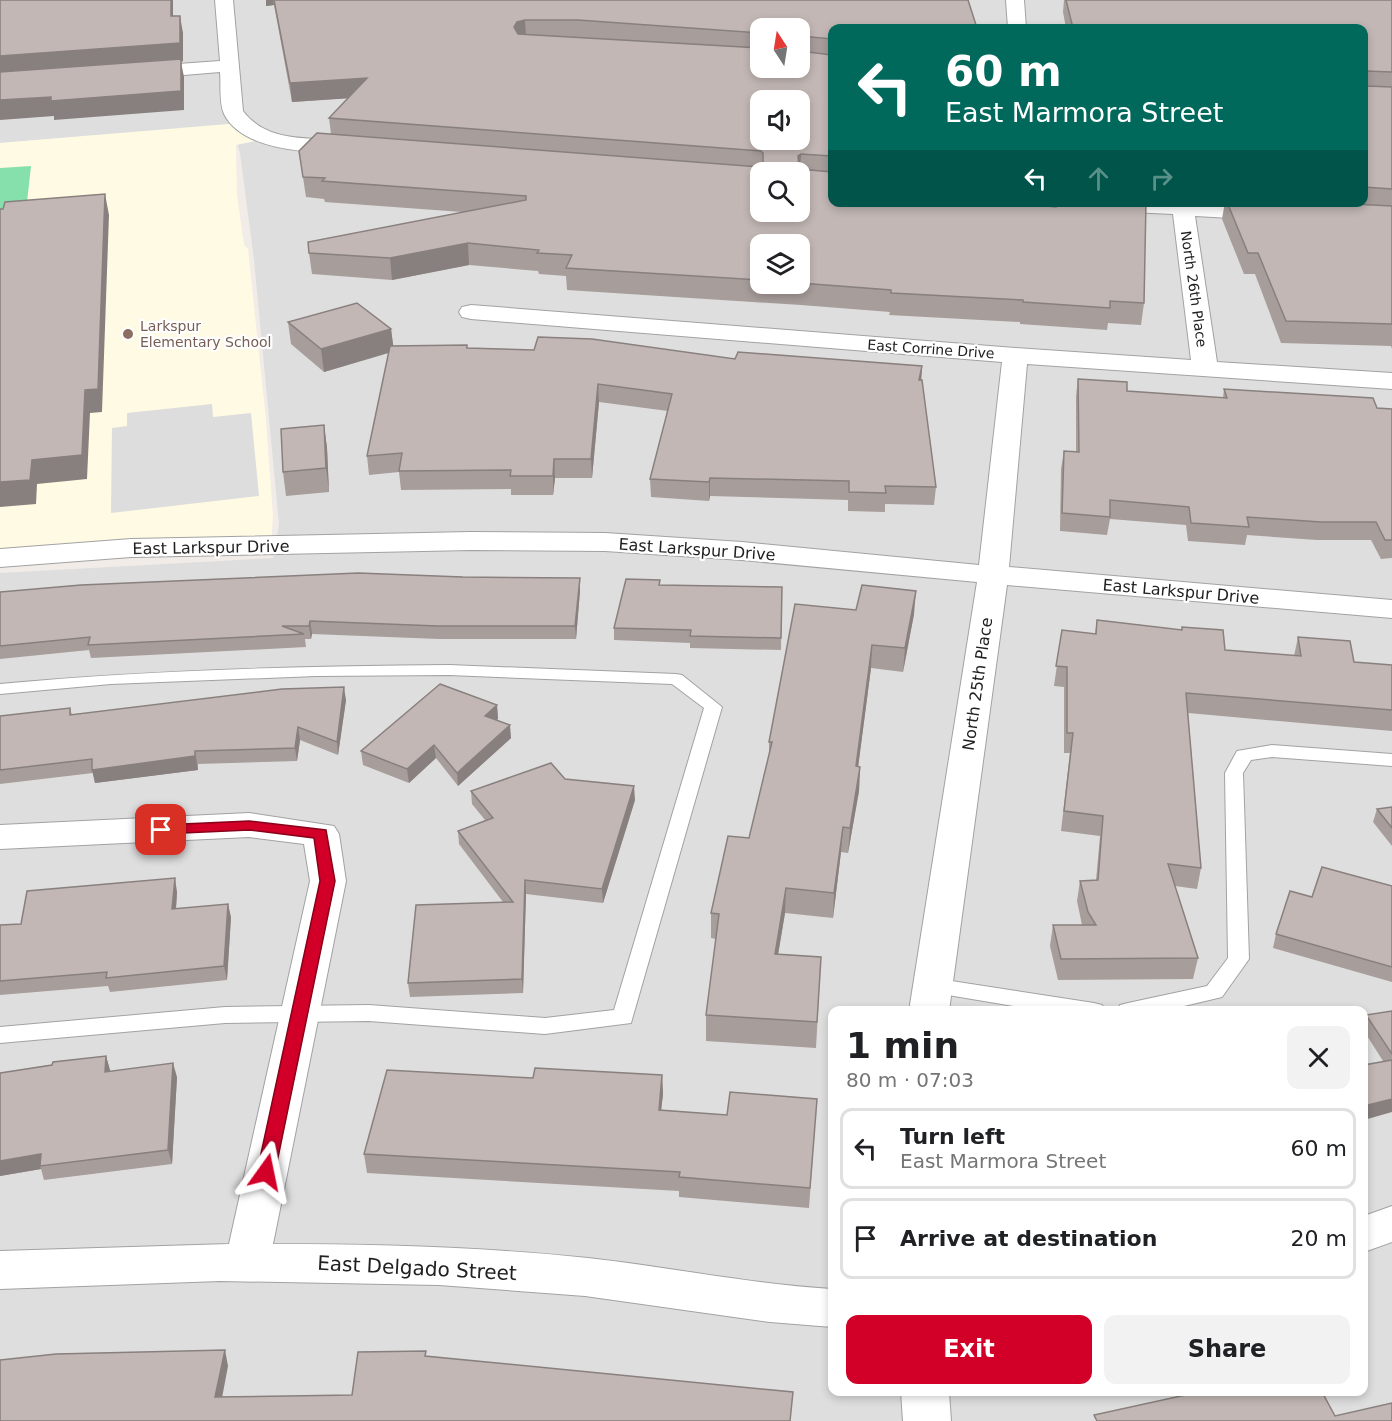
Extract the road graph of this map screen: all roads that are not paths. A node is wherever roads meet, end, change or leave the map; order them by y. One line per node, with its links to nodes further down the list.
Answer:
1 (224, 0): 4 (street)
2 (1015, 0): 3 (street)
3 (1017, 24)
4 (229, 66): 5 (street); 6 (street)
5 (115, 75)
6 (376, 150)
7 (1150, 207): 8 (street)
8 (1183, 209): 9 (street); 12 (street, North 26th Place)
9 (1288, 214)
10 (471, 312): 11 (street, East Corrine Drive)
11 (1015, 356): 12 (street, East Corrine Drive); 15 (street, North 25th Place)
12 (1205, 369): 13 (street, East Corrine Drive)
13 (1392, 381)
14 (0, 558): 15 (street, East Larkspur Drive)
15 (993, 575): 16 (street, East Larkspur Drive); 20 (street, North 25th Place)
16 (1392, 609)
17 (0, 689): 23 (lane)
18 (1392, 760): 22 (lane)
19 (0, 837): 23 (street)
20 (931, 998): 21 (lane)
21 (1031, 1006)
22 (1151, 1006)
23 (301, 1014): 24 (lane); 27 (street)
24 (0, 1035)
25 (1392, 1224): 26 (street)
26 (1368, 1233)
27 (247, 1262): 28 (street, East Delgado Street); 29 (street, East Delgado Street)
28 (0, 1270)
29 (828, 1307)
30 (925, 1396): 31 (street)
31 (927, 1421)

